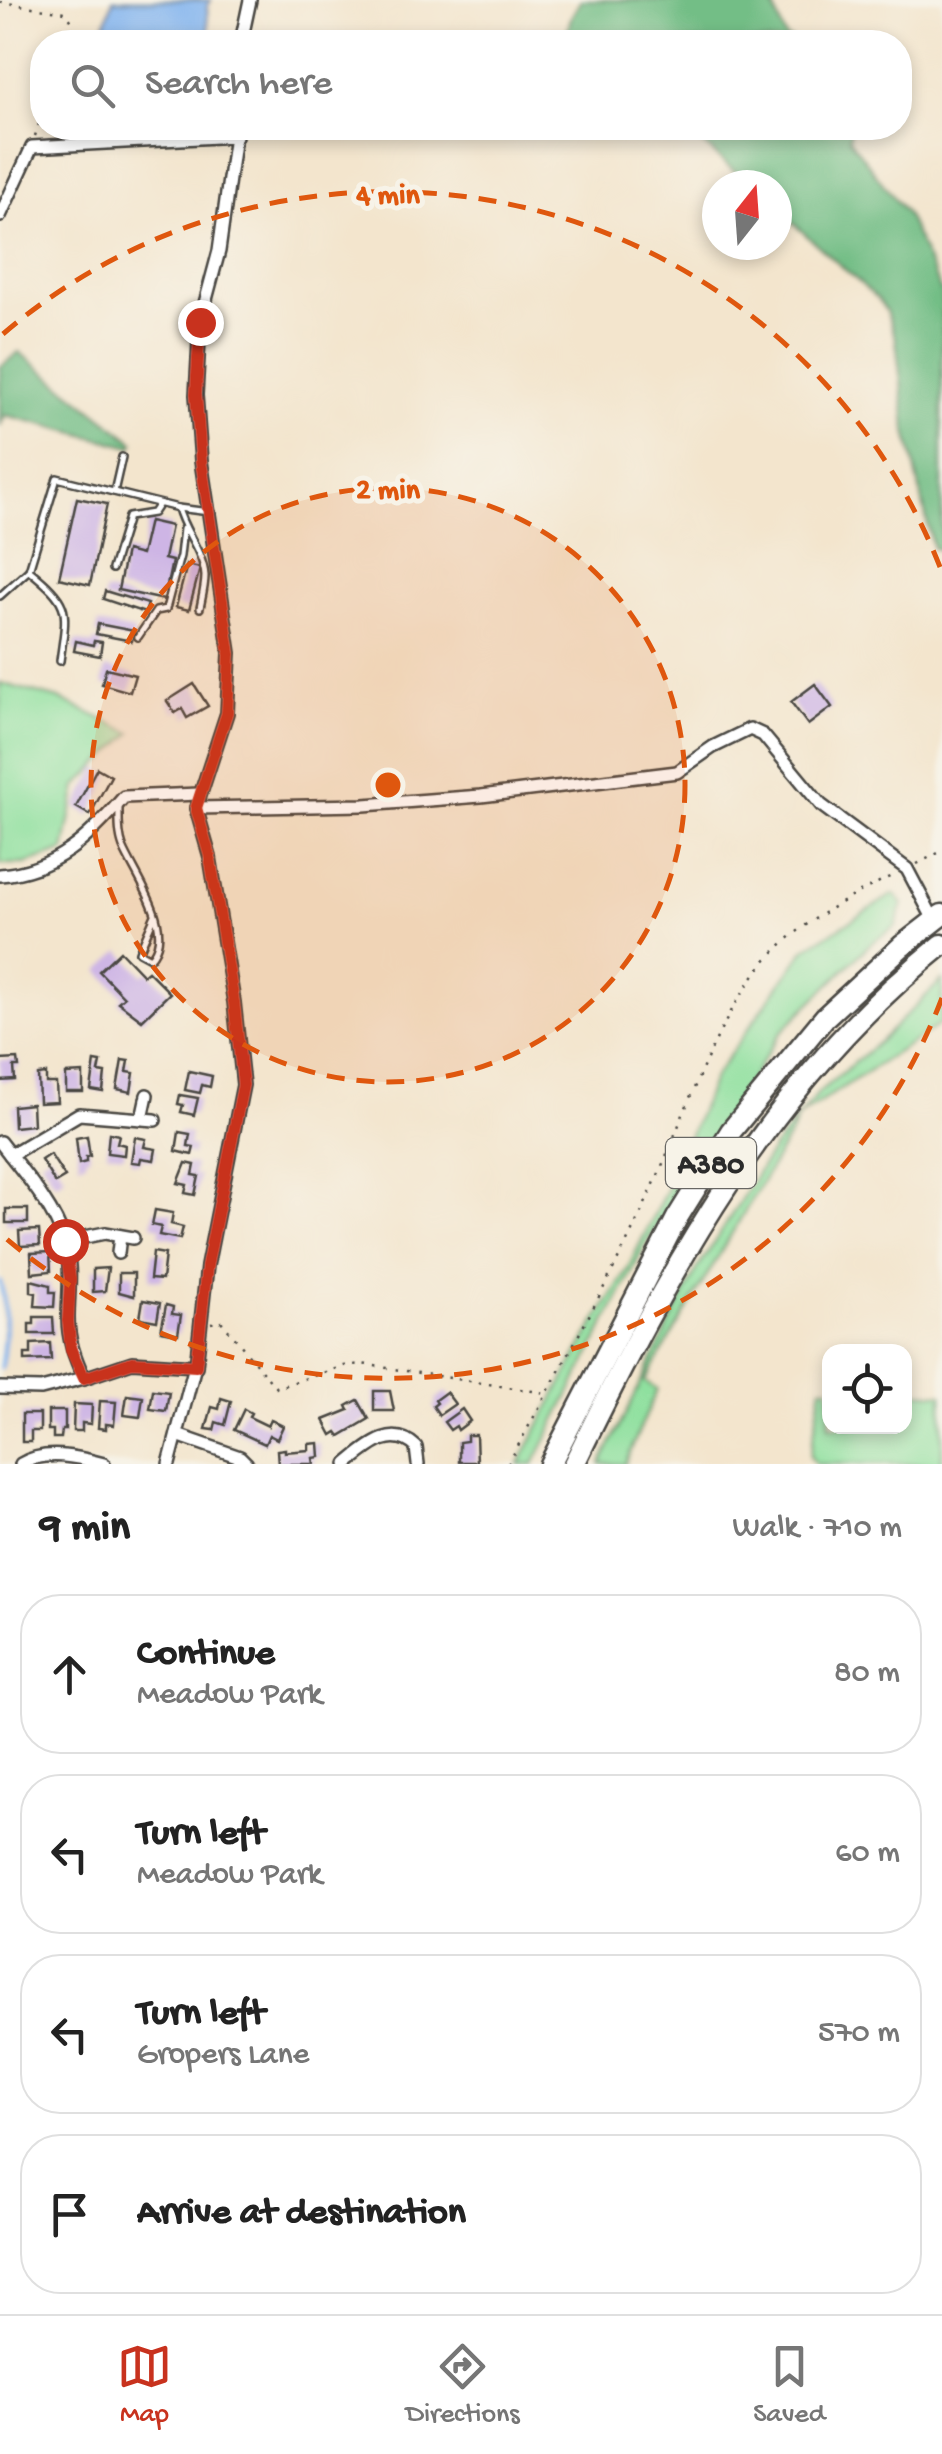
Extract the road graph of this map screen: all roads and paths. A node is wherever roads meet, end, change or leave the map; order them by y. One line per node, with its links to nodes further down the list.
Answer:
1 (250, 0): 4 (street)
2 (0, 2): 3 (path)
3 (72, 30)
4 (244, 30)
5 (34, 140): 8 (path)
6 (127, 140): 8 (street)
7 (235, 140): 14 (street)
8 (32, 147): 9 (street)
9 (0, 216)
10 (122, 457): 11 (lane)
11 (114, 492): 12 (lane); 17 (lane)
12 (159, 504): 13 (lane); 16 (lane)
13 (178, 508): 14 (lane); 15 (lane)
14 (208, 512): 22 (street)
15 (183, 529): 19 (lane); 20 (lane)
16 (112, 568)
17 (29, 570): 18 (lane); 21 (lane)
18 (0, 596)
19 (200, 608)
20 (138, 637)
21 (60, 662)
22 (199, 794): 23 (street); 24 (street)
23 (119, 803): 27 (street); 28 (lane)
24 (196, 808): 26 (street); 37 (street)
25 (942, 850): 26 (path)
26 (907, 869): 29 (street); 40 (path)
27 (0, 875)
28 (154, 915): 28 (lane)
29 (938, 917): 49 (highway, A380)
30 (942, 945): 50 (highway, A380)
31 (146, 1096): 33 (street)
32 (0, 1142): 33 (street)
33 (10, 1155): 34 (street)
34 (65, 1241): 35 (street); 38 (street)
35 (118, 1253)
36 (202, 1326): 37 (street); 40 (path)
37 (196, 1366): 38 (street); 41 (street)
38 (84, 1378): 39 (street)
39 (0, 1388)
40 (546, 1393): 48 (path)
41 (177, 1435): 44 (street); 45 (street)
42 (21, 1464): 43 (street)
43 (104, 1464)
44 (169, 1464)
45 (247, 1464)
46 (347, 1464): 47 (street)
47 (418, 1464)
48 (508, 1464)
49 (550, 1464)
50 (574, 1464)

